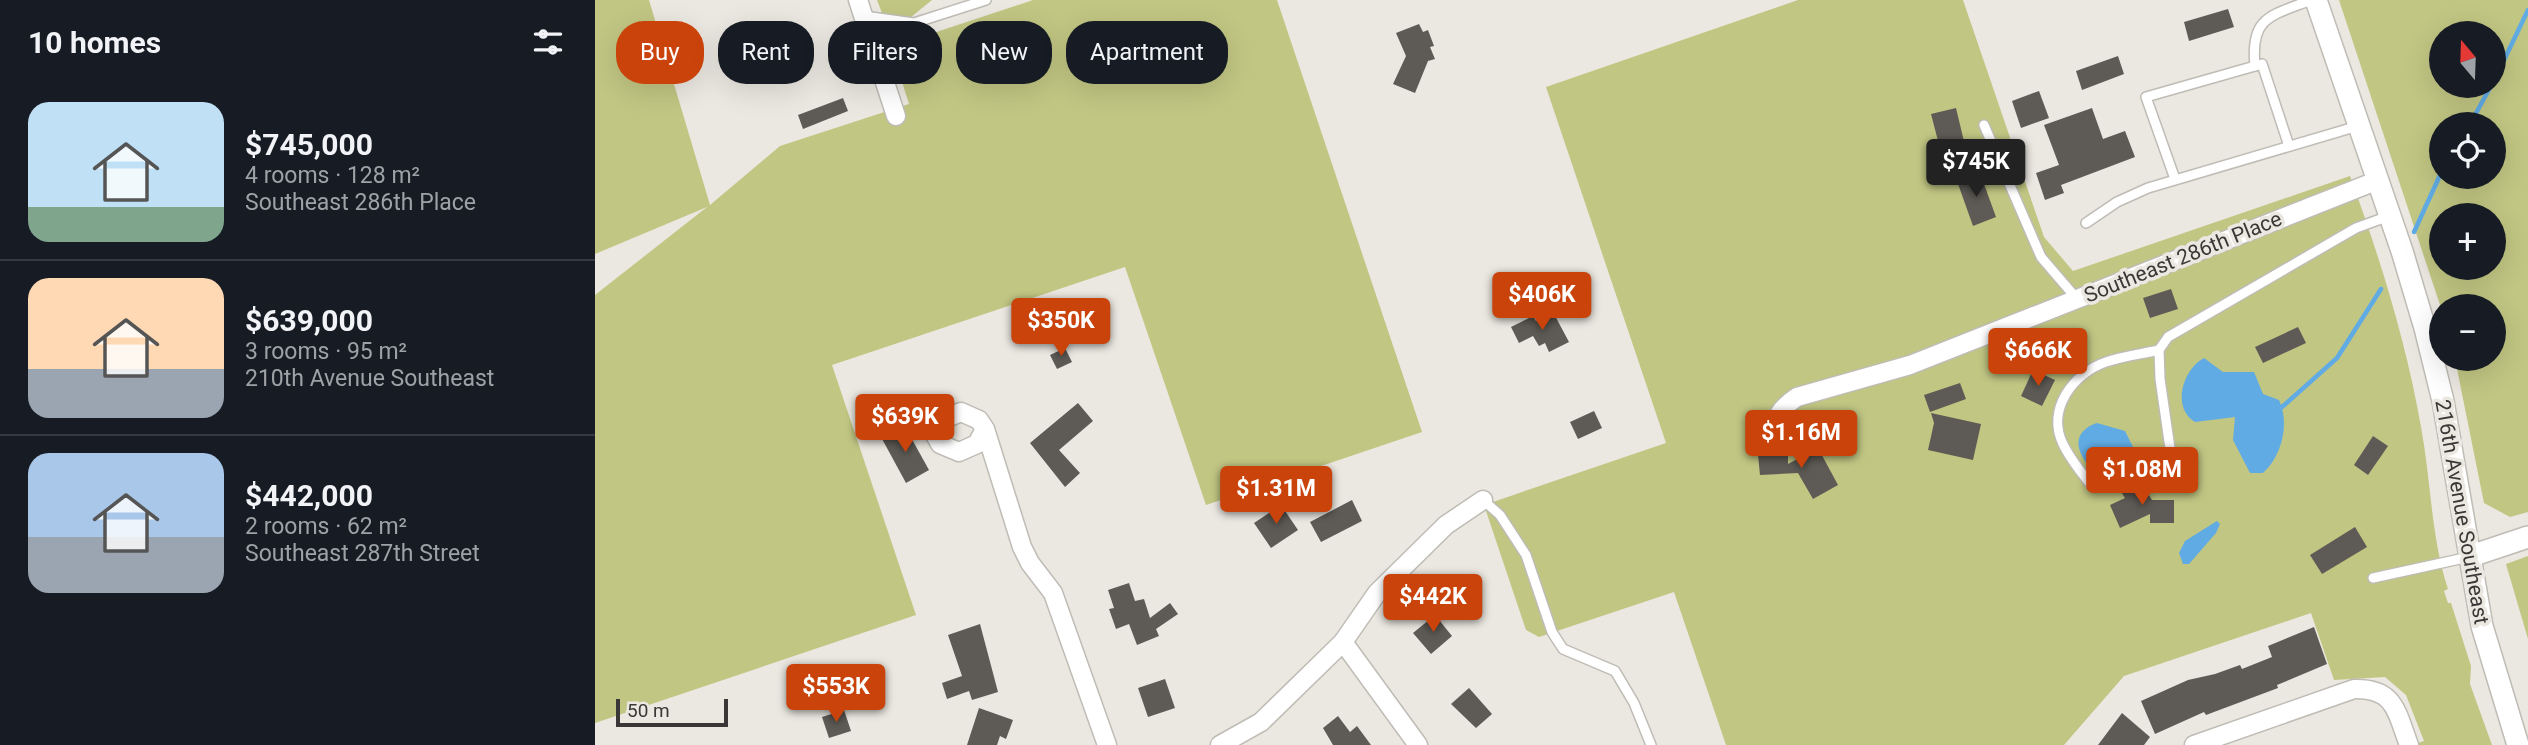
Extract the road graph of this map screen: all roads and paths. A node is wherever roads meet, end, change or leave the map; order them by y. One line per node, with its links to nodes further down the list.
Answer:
1 (986, 0): 3 (lane)
2 (2313, 0): 4 (lane); 7 (street, 216th Avenue Southeast)
3 (860, 8): 5 (street)
4 (2255, 66): 8 (lane); 9 (lane)
5 (896, 116)
6 (1984, 125): 13 (lane)
7 (2358, 126): 8 (lane); 10 (street, 216th Avenue Southeast)
8 (2289, 146): 9 (lane)
9 (2175, 179): 12 (lane)
10 (2376, 181): 11 (street, 216th Avenue Southeast); 13 (street, Southeast 286th Place)
11 (2389, 216): 14 (lane); 21 (street, 216th Avenue Southeast)
12 (2086, 223)
13 (2077, 299): 16 (street, Southeast 286th Place)
14 (2159, 350): 17 (lane); 18 (lane)
15 (985, 429): 24 (street)
16 (1774, 436)
17 (2172, 462)
18 (2091, 485)
19 (1483, 500): 23 (street); 27 (lane)
20 (2528, 537): 21 (street)
21 (2471, 556): 22 (lane); 30 (street, 216th Avenue Southeast)
22 (2372, 579)
23 (1343, 642): 25 (street); 26 (street)
24 (1107, 745)
25 (1220, 745)
26 (1418, 745)
27 (1651, 745)
28 (2194, 745): 29 (street)
29 (2409, 745)
30 (2518, 745)

